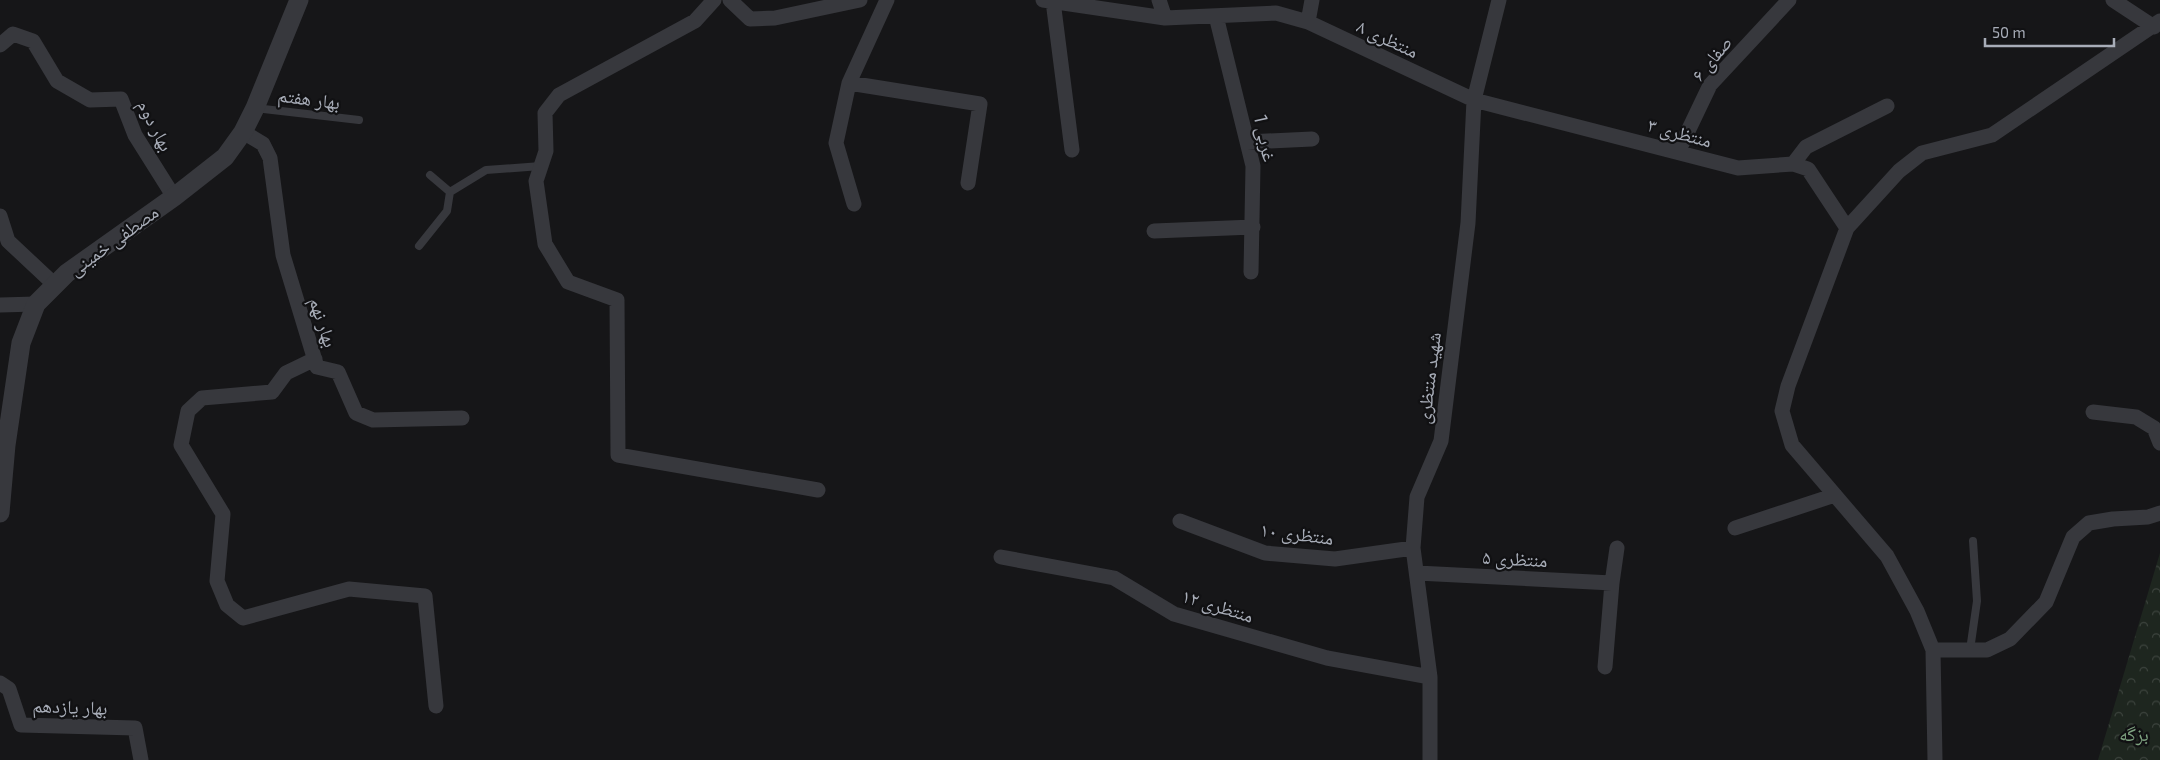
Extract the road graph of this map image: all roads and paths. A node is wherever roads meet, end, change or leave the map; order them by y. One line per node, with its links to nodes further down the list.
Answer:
1 (299, 0): 20 (street, مصطفی خمینی)
2 (714, 0): 28 (street)
3 (730, 0): 4 (street)
4 (860, 0)
5 (887, 0): 17 (street)
6 (1159, 0): 13 (street)
7 (1312, 0): 14 (street)
8 (1499, 0): 18 (street, شهید منتظری)
9 (1789, 0): 26 (street, صفای ۶)
10 (2113, 0): 15 (street)
11 (1048, 1): 13 (street, منتظری ۸); 25 (street)
12 (1216, 16): 13 (street, منتظری ۸); 14 (street, منتظری ۸); 24 (street, غربی 1)
13 (1165, 18)
14 (1308, 22): 18 (street, منتظری ۸)
15 (2157, 24): 36 (street)
16 (0, 45): 32 (street, بهار دوم)
17 (848, 83): 30 (street); 33 (street)
18 (1474, 100): 26 (street, منتظری ۳); 55 (street, شهید منتظری)
19 (1887, 106): 27 (street)
20 (255, 108): 21 (lane, بهار هفتم); 22 (street, مصطفی خمینی)
21 (359, 120)
22 (243, 132): 32 (street, مصطفی خمینی); 43 (street, بهار نهم)
23 (1312, 139): 24 (street)
24 (1247, 142): 35 (street, غربی 1)
25 (1072, 150)
26 (1678, 152): 27 (street, منتظری ۳)
27 (1793, 164): 36 (street)
28 (541, 166): 31 (lane); 48 (street)
29 (430, 175): 31 (lane)
30 (968, 183)
31 (450, 192): 38 (lane)
32 (174, 197): 40 (street, مصطفی خمینی)
33 (854, 204)
34 (0, 216): 40 (street)
35 (1253, 228): 37 (street); 39 (street, غربی 1)
36 (1846, 228): 49 (street)
37 (1154, 230)
38 (419, 246)
39 (1251, 272)
40 (55, 285): 41 (street, مصطفی خمینی)
41 (36, 304): 42 (street); 47 (street, مصطفی خمینی)
42 (0, 305)
43 (315, 359): 45 (street, بهار نهم); 65 (street)
44 (2093, 412): 46 (street)
45 (462, 418)
46 (2160, 443)
47 (3, 445): 50 (street, مصطفی خمینی)
48 (818, 490)
49 (1835, 495): 53 (street); 60 (street)
50 (0, 513)
51 (2160, 513): 61 (street)
52 (1180, 521): 55 (street, منتظری ۱۰)
53 (1735, 528)
54 (1973, 541): 61 (lane)
55 (1413, 548): 58 (street, شهید منتظری)
56 (1617, 548): 59 (street)
57 (1001, 557): 63 (street, منتظری ۱۲)
58 (1417, 574): 59 (street, منتظری ۵); 63 (street, شهید منتظری)
59 (1612, 583): 62 (street)
60 (1933, 650): 61 (street); 68 (street)
61 (1970, 650)
62 (1606, 667)
63 (1430, 677): 67 (street, شهید منتظری)
64 (0, 683): 66 (street, بهار یازدهم)
65 (436, 706)
66 (141, 760)
67 (1430, 760)
68 (1935, 760)

